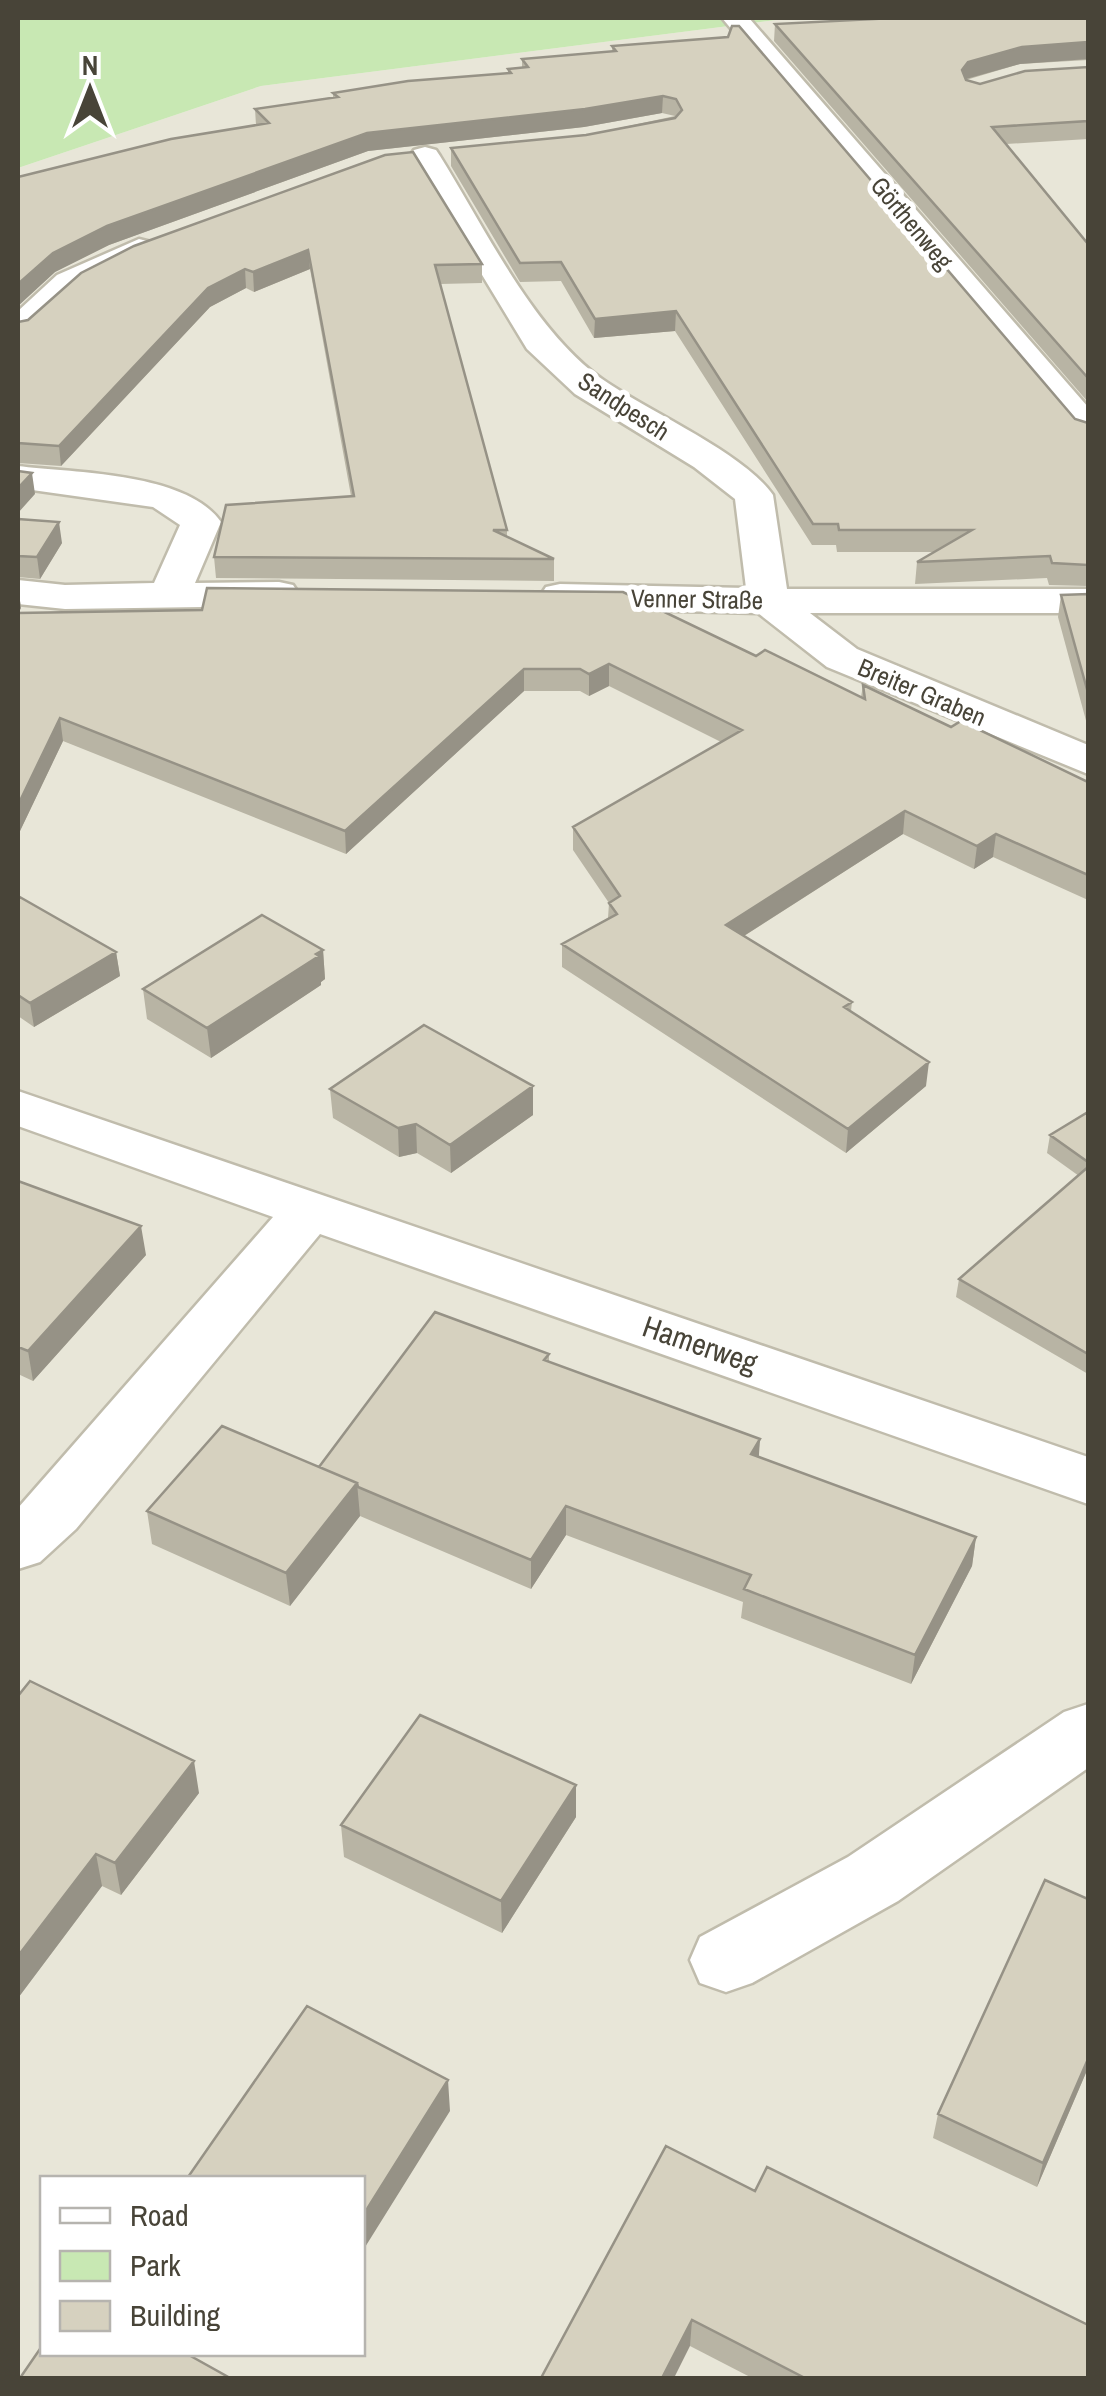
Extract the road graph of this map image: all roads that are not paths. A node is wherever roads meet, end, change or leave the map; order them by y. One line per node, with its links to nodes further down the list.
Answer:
1 (735, 18): 5 (street, Görthenweg)
2 (427, 156): 13 (street, Sandpesch)
3 (160, 242): 4 (street)
4 (18, 329)
5 (1088, 429)
6 (18, 477): 8 (street)
7 (18, 592): 11 (street)
8 (170, 594): 9 (street); 11 (street)
9 (308, 594)
10 (524, 596): 13 (street, Venner Straße)
11 (65, 597): 14 (street)
12 (1088, 600): 13 (street, Venner Straße)
13 (768, 601): 15 (street, Breiter Graben)
14 (18, 615)
15 (1088, 761)
16 (18, 1108): 17 (street, Hamerweg)
17 (311, 1208): 18 (street, Hamerweg); 19 (street)
18 (1088, 1481)
19 (18, 1545)
20 (1088, 1732): 21 (street)
21 (726, 1960)

